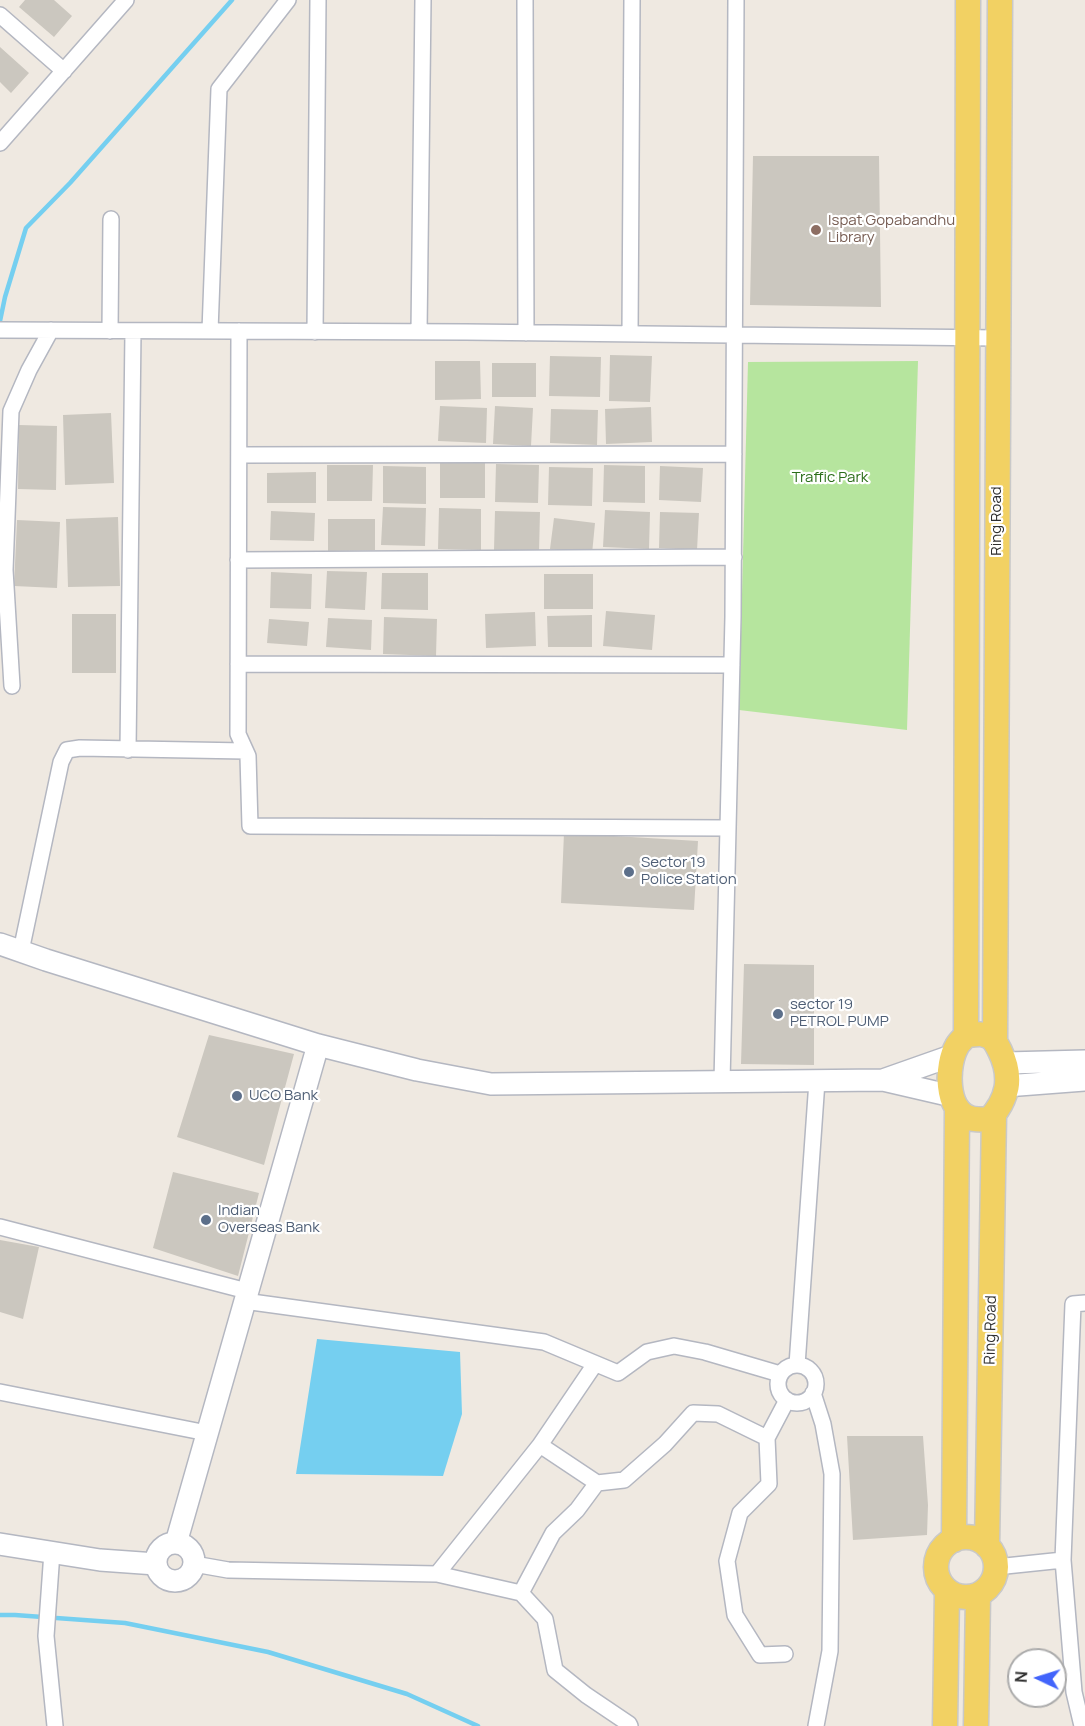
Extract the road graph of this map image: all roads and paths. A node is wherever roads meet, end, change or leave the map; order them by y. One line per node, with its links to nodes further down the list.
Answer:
1 (126, 0): 11 (street)
2 (288, 0): 18 (street)
3 (318, 0): 20 (street)
4 (423, 0): 21 (street)
5 (525, 0): 22 (street)
6 (632, 0): 23 (street)
7 (736, 0): 24 (street)
8 (968, 0): 25 (main road, Ring Road)
9 (1000, 0): 26 (main road, Ring Road)
10 (0, 15): 11 (street)
11 (64, 71): 12 (street)
12 (0, 143)
13 (111, 219): 16 (street)
14 (0, 330): 15 (street)
15 (51, 330): 16 (street); 33 (street)
16 (110, 331): 17 (street)
17 (133, 331): 18 (street); 34 (street)
18 (210, 331): 19 (street)
19 (239, 331): 20 (street); 27 (street)
20 (315, 332): 21 (street)
21 (419, 332): 22 (street)
22 (526, 333): 23 (street)
23 (630, 334): 24 (street)
24 (735, 335): 25 (street); 28 (street)
25 (967, 338): 26 (street); 41 (main road, Ring Road)
26 (998, 338): 39 (main road, Ring Road)
27 (239, 454): 28 (street); 30 (street)
28 (734, 454): 29 (street)
29 (734, 557): 30 (street); 32 (street)
30 (238, 560): 31 (street)
31 (238, 664): 32 (street); 35 (street)
32 (732, 664): 36 (street)
33 (12, 686)
34 (128, 750): 35 (street); 38 (street)
35 (245, 751): 36 (street)
36 (728, 828): 47 (street)
37 (0, 944): 38 (street)
38 (21, 951): 40 (street)
39 (995, 1041): 41 (main road); 43 (main road)
40 (318, 1045): 47 (street); 51 (street)
41 (960, 1045): 44 (street); 48 (main road)
42 (1085, 1061): 43 (street)
43 (1006, 1075): 45 (street); 49 (main road)
44 (883, 1080): 46 (street); 48 (street)
45 (1085, 1080)
46 (817, 1081): 47 (street); 54 (street)
47 (723, 1082)
48 (955, 1102): 49 (main road); 63 (main road)
49 (994, 1114): 67 (main road, Ring Road)
50 (0, 1227): 51 (street)
51 (245, 1296): 53 (street); 59 (street)
52 (1085, 1304): 68 (street)
53 (595, 1364): 55 (street); 61 (street)
54 (798, 1365): 55 (street); 57 (street)
55 (780, 1374): 58 (street)
56 (0, 1392): 59 (street)
57 (813, 1393): 58 (street); 78 (street)
58 (787, 1400): 60 (street)
59 (207, 1433): 64 (street)
60 (767, 1438): 62 (street); 75 (street)
61 (540, 1445): 62 (street); 71 (street)
62 (597, 1483): 73 (street)
63 (954, 1540): 67 (main road); 72 (main road)
64 (176, 1543): 69 (street); 70 (street)
65 (0, 1544): 66 (street)
66 (52, 1552): 69 (street); 76 (street)
67 (991, 1557): 68 (street); 74 (main road)
68 (1063, 1560): 81 (street)
69 (156, 1564): 70 (street)
70 (194, 1564): 71 (street)
71 (437, 1574): 73 (street)
72 (947, 1591): 74 (main road); 79 (main road)
73 (521, 1593): 77 (street)
74 (978, 1595): 80 (main road)
75 (785, 1654)
76 (55, 1726)
77 (630, 1726)
78 (816, 1726)
79 (945, 1726)
80 (976, 1726)
81 (1082, 1726)

